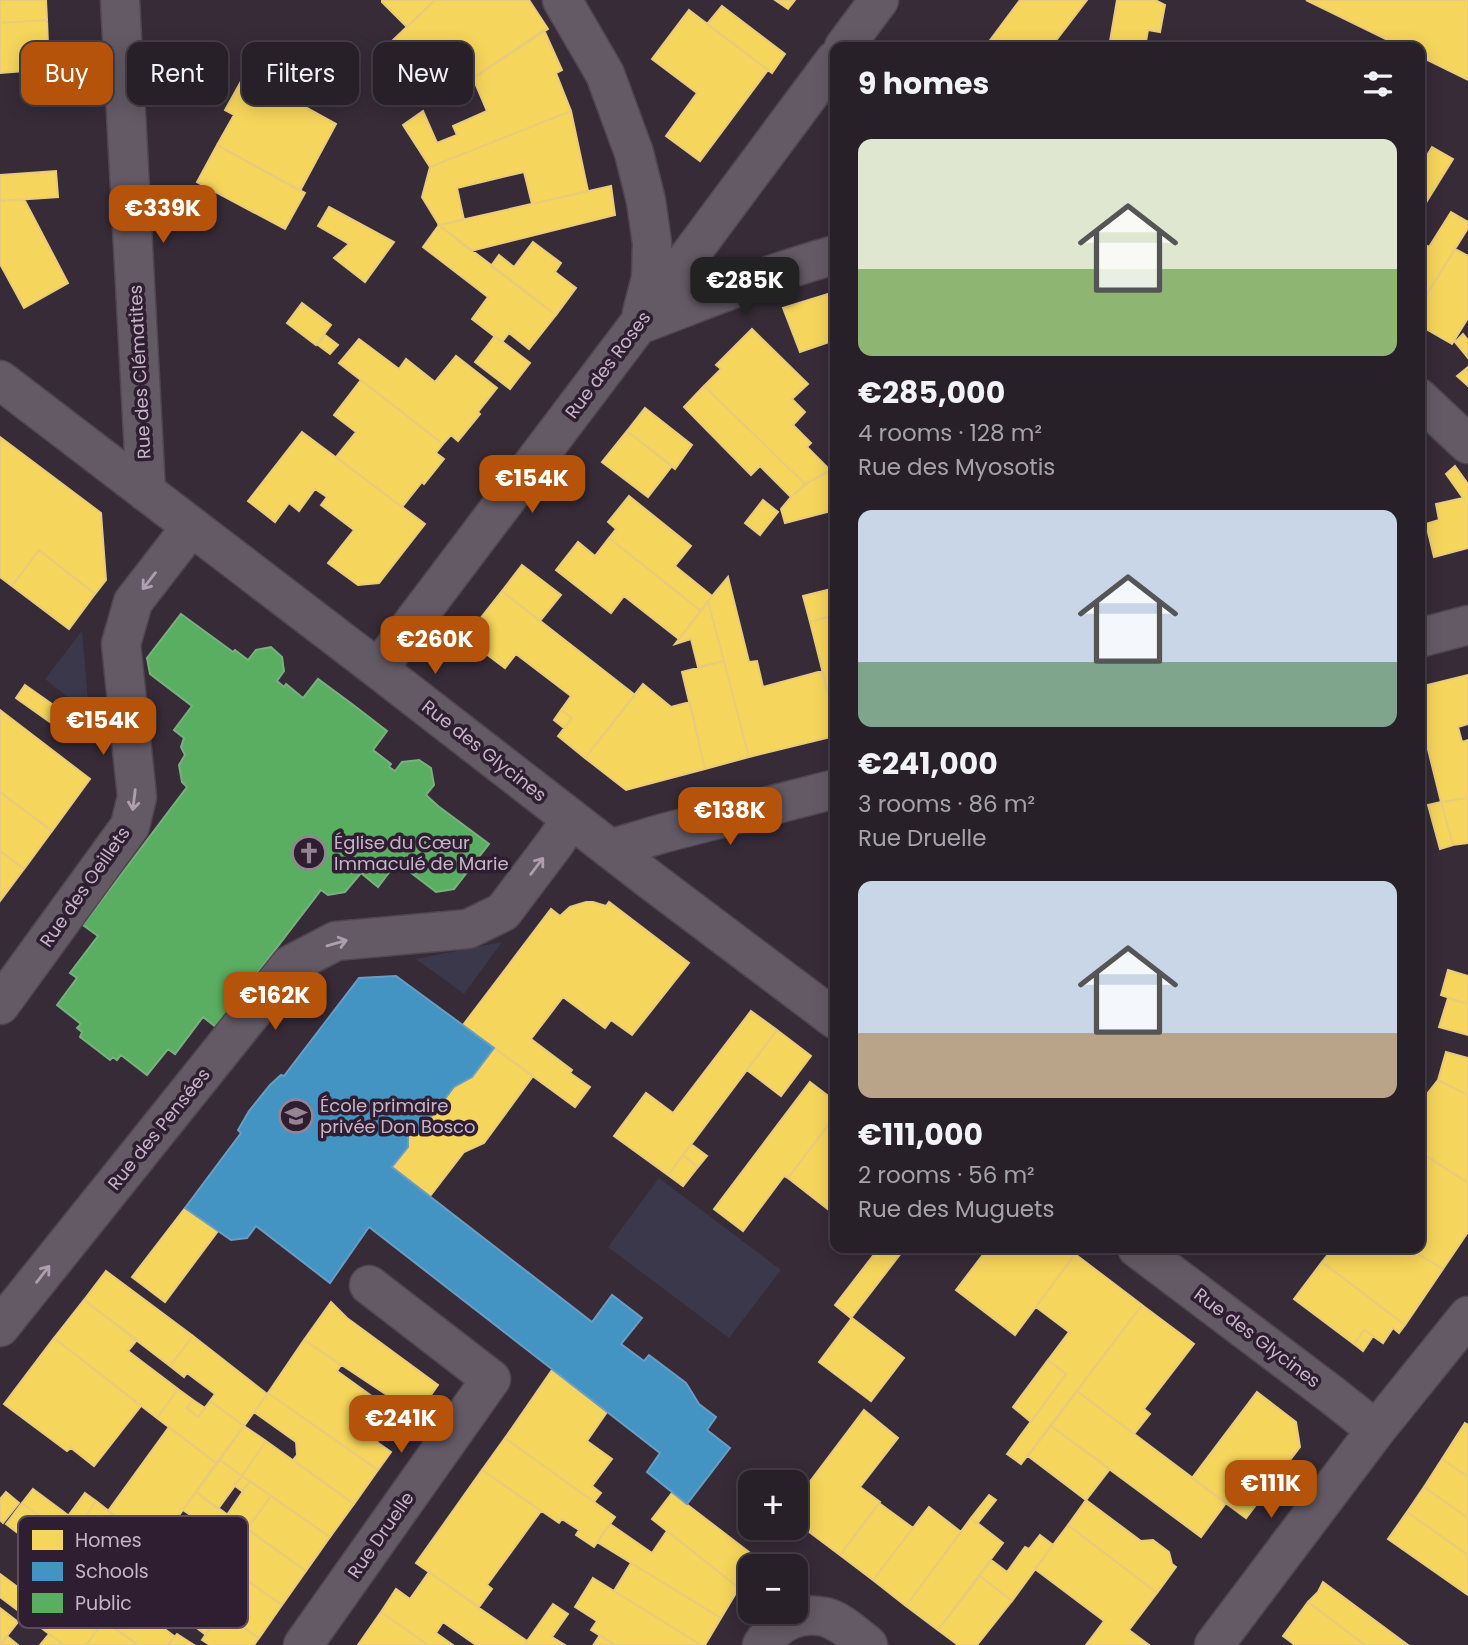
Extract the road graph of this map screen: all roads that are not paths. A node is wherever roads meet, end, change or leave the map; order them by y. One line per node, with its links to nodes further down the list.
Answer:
1 (120, 0): 11 (street, Rue des Clématites)
2 (562, 0): 7 (street)
3 (879, 0): 4 (street)
4 (848, 42)
5 (830, 67): 7 (street, Rue des Roses)
6 (830, 257): 7 (street)
7 (638, 325): 15 (street, Rue des Roses)
8 (0, 380): 11 (street, Rue des Glycines)
9 (1425, 404): 10 (street)
10 (1468, 444)
11 (146, 492): 12 (street, Rue des Glycines)
12 (191, 527): 15 (street, Rue des Glycines); 19 (street, Rue des Oeillets, one-way to 19)
13 (1468, 625): 14 (street)
14 (1425, 636)
15 (378, 669): 17 (street, Rue des Glycines)
16 (830, 790): 18 (street)
17 (571, 819): 18 (street, Rue des Glycines); 24 (street, Rue des Pensées, one-way to 17)
18 (610, 849): 20 (street, Rue des Glycines)
19 (0, 1005)
20 (830, 1015)
21 (1145, 1253): 25 (street, Rue des Glycines)
22 (369, 1285): 27 (street, Rue Druelle)
23 (1468, 1316): 25 (street)
24 (0, 1327)
25 (1376, 1430): 29 (street)
26 (856, 1636): 28 (street)
27 (303, 1645)
28 (762, 1645)
29 (1214, 1645)

